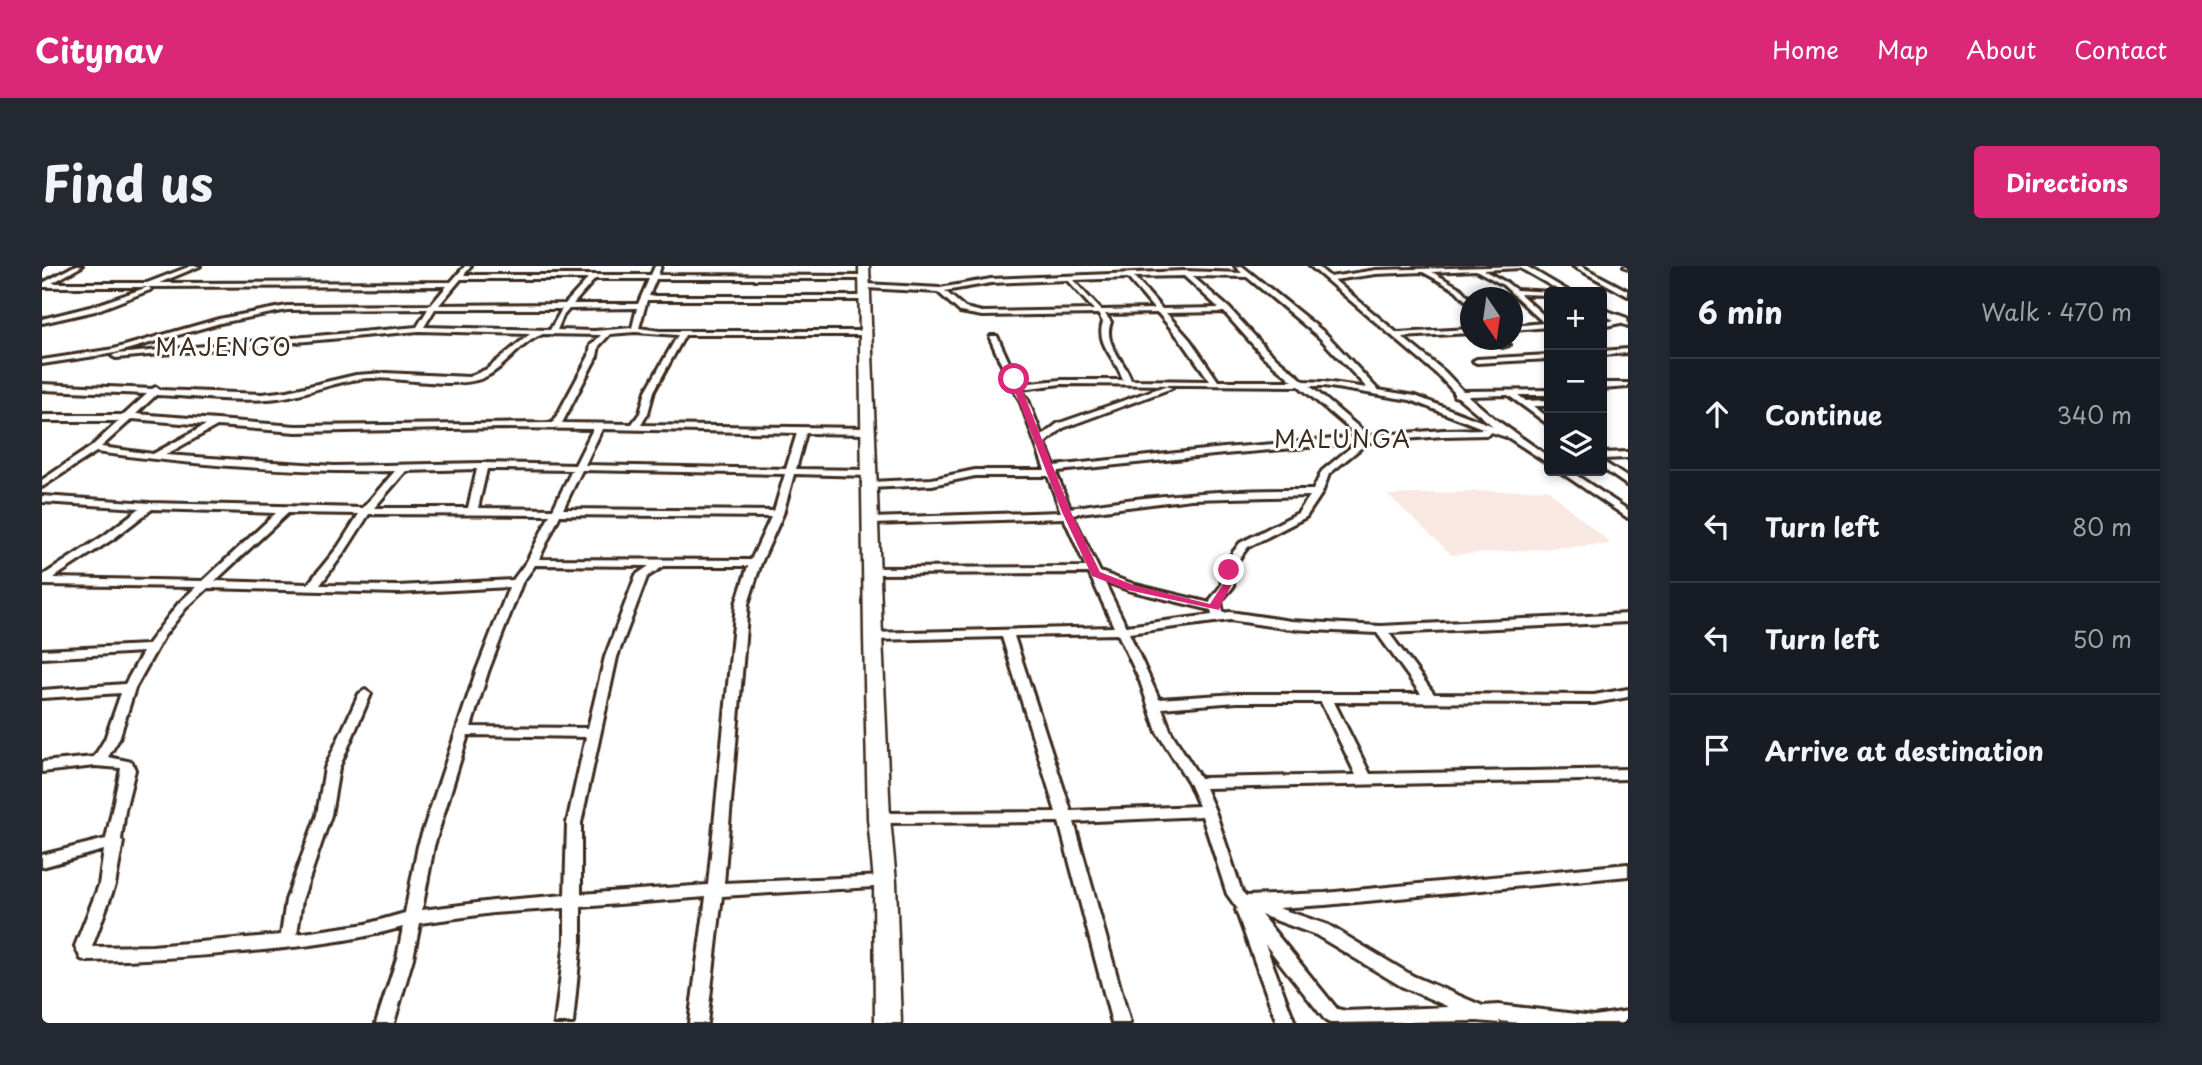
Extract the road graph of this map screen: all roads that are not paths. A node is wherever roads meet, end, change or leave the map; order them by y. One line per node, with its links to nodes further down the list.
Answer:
1 (79, 266): 27 (street)
2 (198, 266): 28 (street)
3 (468, 266): 18 (street)
4 (658, 266): 20 (street)
5 (742, 266): 21 (street)
6 (1176, 266): 16 (street)
7 (1238, 266): 17 (street)
8 (1313, 266): 24 (street)
9 (1367, 266): 15 (street)
10 (1419, 266): 14 (street)
11 (1521, 266): 13 (street); 31 (street)
12 (1576, 266): 36 (street)
13 (1473, 267): 14 (street); 30 (street)
14 (1426, 271): 15 (street); 33 (street)
15 (1376, 272): 24 (street)
16 (1185, 274): 17 (street); 22 (street); 41 (street)
17 (1248, 275): 74 (street)
18 (458, 277): 19 (street); 26 (street)
19 (593, 277): 20 (street); 40 (street)
20 (656, 277): 21 (street); 37 (street)
21 (741, 277): 25 (street)
22 (1131, 278): 23 (street); 42 (street)
23 (1070, 279): 32 (street); 43 (street)
24 (1331, 279): 58 (street)
25 (865, 282): 32 (street); 37 (street); 55 (street)
26 (451, 284): 29 (street); 39 (street)
27 (42, 285): 28 (street)
28 (148, 285): 29 (street)
29 (163, 285): 46 (street)
30 (1507, 287)
31 (1558, 287)
32 (940, 290): 43 (street)
33 (1460, 292)
34 (1523, 292): 35 (street)
35 (1544, 293)
36 (1628, 294)
37 (642, 302): 40 (street); 52 (street)
38 (1523, 302): 45 (street)
39 (434, 306): 40 (street); 51 (street); 64 (street)
40 (568, 306): 53 (street)
41 (1226, 310): 42 (street); 67 (street)
42 (1159, 311): 43 (street); 65 (street)
43 (1100, 313): 66 (street)
44 (1607, 313): 47 (street)
45 (1544, 320)
46 (42, 321)
47 (1626, 321): 48 (street)
48 (1607, 324)
49 (1544, 325): 50 (street)
50 (1523, 327)
51 (419, 329): 53 (street); 64 (street)
52 (635, 330): 54 (street); 57 (street)
53 (548, 331): 54 (street); 73 (street)
54 (607, 332): 84 (street)
55 (865, 332): 57 (street); 88 (street)
56 (1460, 332): 58 (street)
57 (683, 333): 86 (street)
58 (1396, 335): 76 (street)
59 (994, 338): 72 (street)
60 (1628, 351): 61 (street)
61 (1607, 353)
62 (1544, 357): 63 (street)
63 (1477, 361)
64 (42, 363)
65 (1214, 381): 67 (street); 68 (street)
66 (1128, 383): 68 (street); 72 (street)
67 (1302, 383): 74 (street); 90 (street)
68 (1182, 384): 91 (street)
69 (1628, 385): 70 (street)
70 (1607, 386)
71 (42, 387): 73 (street)
72 (1017, 387): 91 (street)
73 (156, 390): 80 (street)
74 (1375, 392): 89 (street)
75 (1544, 393): 77 (street)
76 (1457, 394): 77 (street); 89 (street)
77 (1511, 395): 79 (street)
78 (1544, 403): 79 (street)
79 (1526, 404): 82 (street)
80 (129, 417): 81 (street); 83 (street); 92 (street)
81 (42, 418)
82 (1544, 418)
83 (217, 422): 84 (street); 95 (street)
84 (556, 426): 85 (street)
85 (599, 426): 86 (street); 98 (street)
86 (636, 426): 87 (street)
87 (802, 430): 88 (street); 102 (street)
88 (870, 431): 104 (street)
89 (1508, 435): 90 (street); 96 (street)
90 (1367, 439): 101 (street); 107 (street)
91 (1041, 442): 101 (street)
92 (94, 449): 95 (street); 106 (street)
93 (1607, 456): 94 (street)
94 (1628, 456)
95 (154, 457): 100 (street)
96 (1544, 458)
97 (483, 466): 98 (street); 100 (street); 112 (street)
98 (576, 467): 102 (street); 113 (street)
99 (1607, 467): 105 (street)
100 (403, 468): 111 (street)
101 (1053, 471): 104 (street); 115 (street)
102 (788, 472): 104 (street); 114 (street)
103 (1571, 476): 116 (street)
104 (870, 479): 117 (street)
105 (1625, 479)
106 (42, 484)
107 (1317, 493): 115 (street); 127 (street)
108 (42, 499): 109 (street)
109 (150, 506): 110 (street); 123 (street)
110 (285, 510): 111 (street); 124 (street)
111 (366, 510): 112 (street); 126 (street)
112 (472, 512): 113 (street)
113 (555, 512): 114 (street); 118 (street)
114 (778, 514): 119 (street)
115 (1067, 514): 117 (street); 122 (street)
116 (1628, 515)
117 (871, 522): 121 (street)
118 (532, 562): 120 (street); 125 (street)
119 (755, 563): 120 (street); 156 (street)
120 (660, 564): 143 (street)
121 (872, 571): 122 (street); 132 (street)
122 (1095, 572): 127 (street); 129 (street)
123 (42, 582): 124 (street)
124 (207, 583): 126 (street); 133 (street)
125 (516, 583): 126 (street); 142 (street)
126 (312, 587)
127 (1217, 613): 129 (street); 130 (street)
128 (1628, 618): 130 (street)
129 (1122, 630): 131 (street); 141 (street)
130 (1381, 630): 140 (street)
131 (1007, 634): 132 (street); 150 (street)
132 (873, 636): 151 (street)
133 (151, 648): 134 (street); 135 (street)
134 (42, 654)
135 (129, 688): 137 (street); 144 (street)
136 (1628, 693): 140 (street)
137 (42, 694)
138 (365, 694): 160 (street)
139 (1325, 698): 140 (street); 141 (street); 147 (street)
140 (1430, 698)
141 (1153, 704): 148 (street)
142 (465, 731): 143 (street); 159 (street)
143 (596, 733): 157 (street)
144 (98, 762): 145 (street); 152 (street)
145 (42, 767)
146 (1628, 774): 147 (street)
147 (1366, 778): 148 (street)
148 (1196, 783): 149 (street)
149 (1208, 811): 150 (street); 158 (street)
150 (1065, 817): 151 (street); 167 (street)
151 (879, 818): 155 (street)
152 (116, 842): 153 (street); 160 (street)
153 (42, 861)
154 (1628, 870): 158 (street)
155 (885, 882): 156 (street); 166 (street)
156 (715, 890): 157 (street); 165 (street)
157 (573, 900): 159 (street); 164 (street)
158 (1241, 903): 161 (street); 161 (street); 168 (street)
159 (411, 918): 160 (street); 163 (street)
160 (288, 942)
161 (1485, 1018): 169 (street)
162 (1628, 1019): 170 (street)
163 (385, 1023)
164 (564, 1023)
165 (698, 1023)
166 (888, 1023)
167 (1121, 1023)
168 (1286, 1023)
169 (1591, 1023)
170 (1597, 1023)

